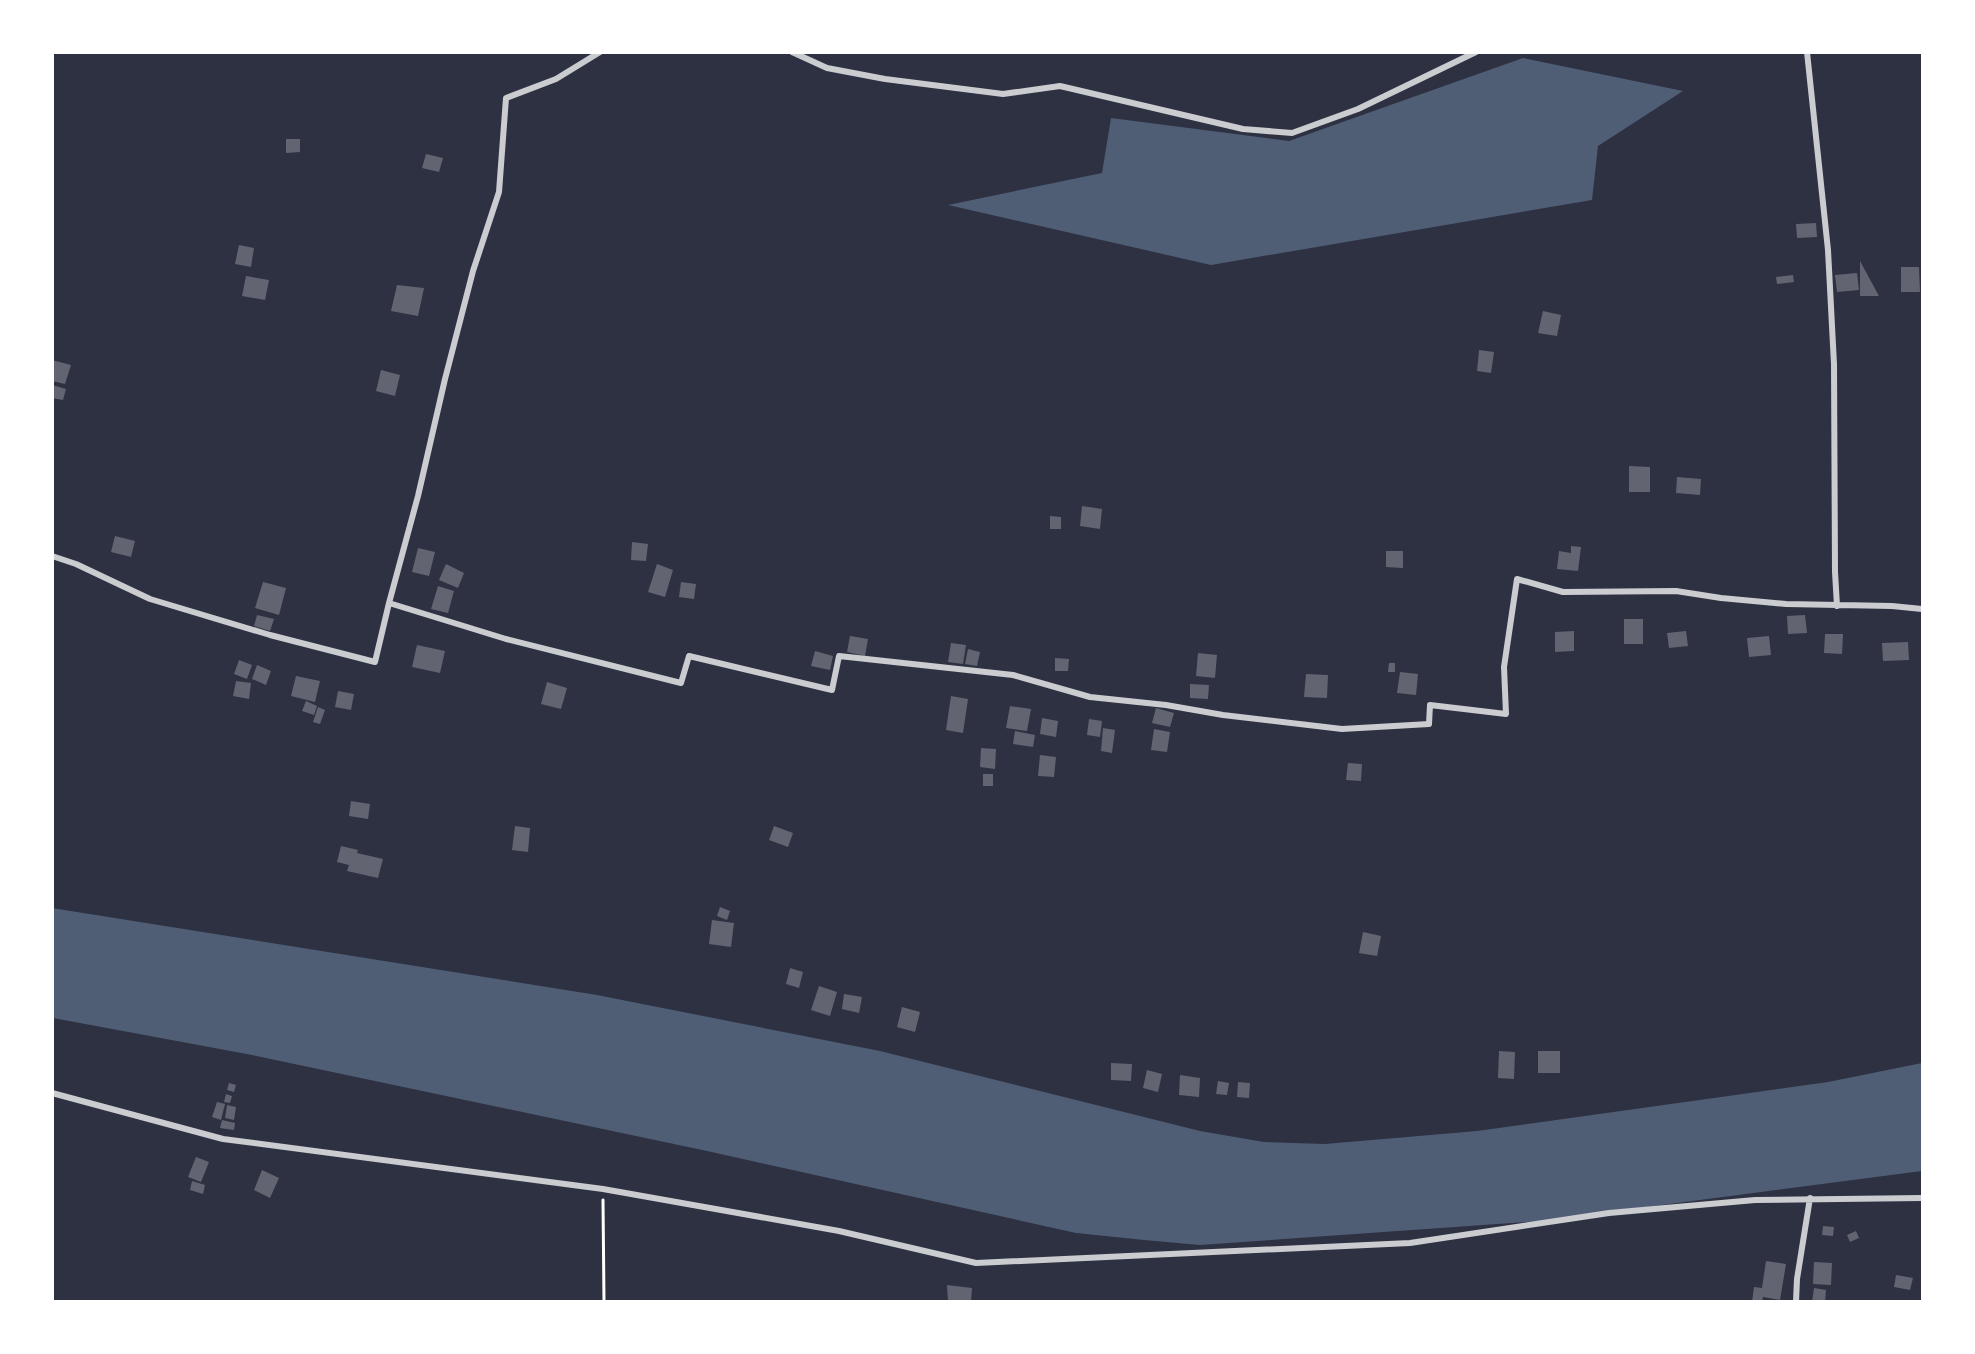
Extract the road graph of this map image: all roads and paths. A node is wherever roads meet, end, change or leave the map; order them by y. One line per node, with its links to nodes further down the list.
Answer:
1 (600, 52): 6 (street)
2 (792, 52): 3 (street)
3 (1476, 52)
4 (1807, 52): 7 (street)
5 (52, 556): 6 (street)
6 (389, 603): 7 (street)
7 (1837, 606): 8 (street)
8 (1923, 609)
9 (52, 1093): 10 (street)
10 (603, 1189): 11 (street); 13 (path)
11 (1810, 1198): 12 (street); 14 (street)
12 (1923, 1198)
13 (604, 1302)
14 (1796, 1302)

